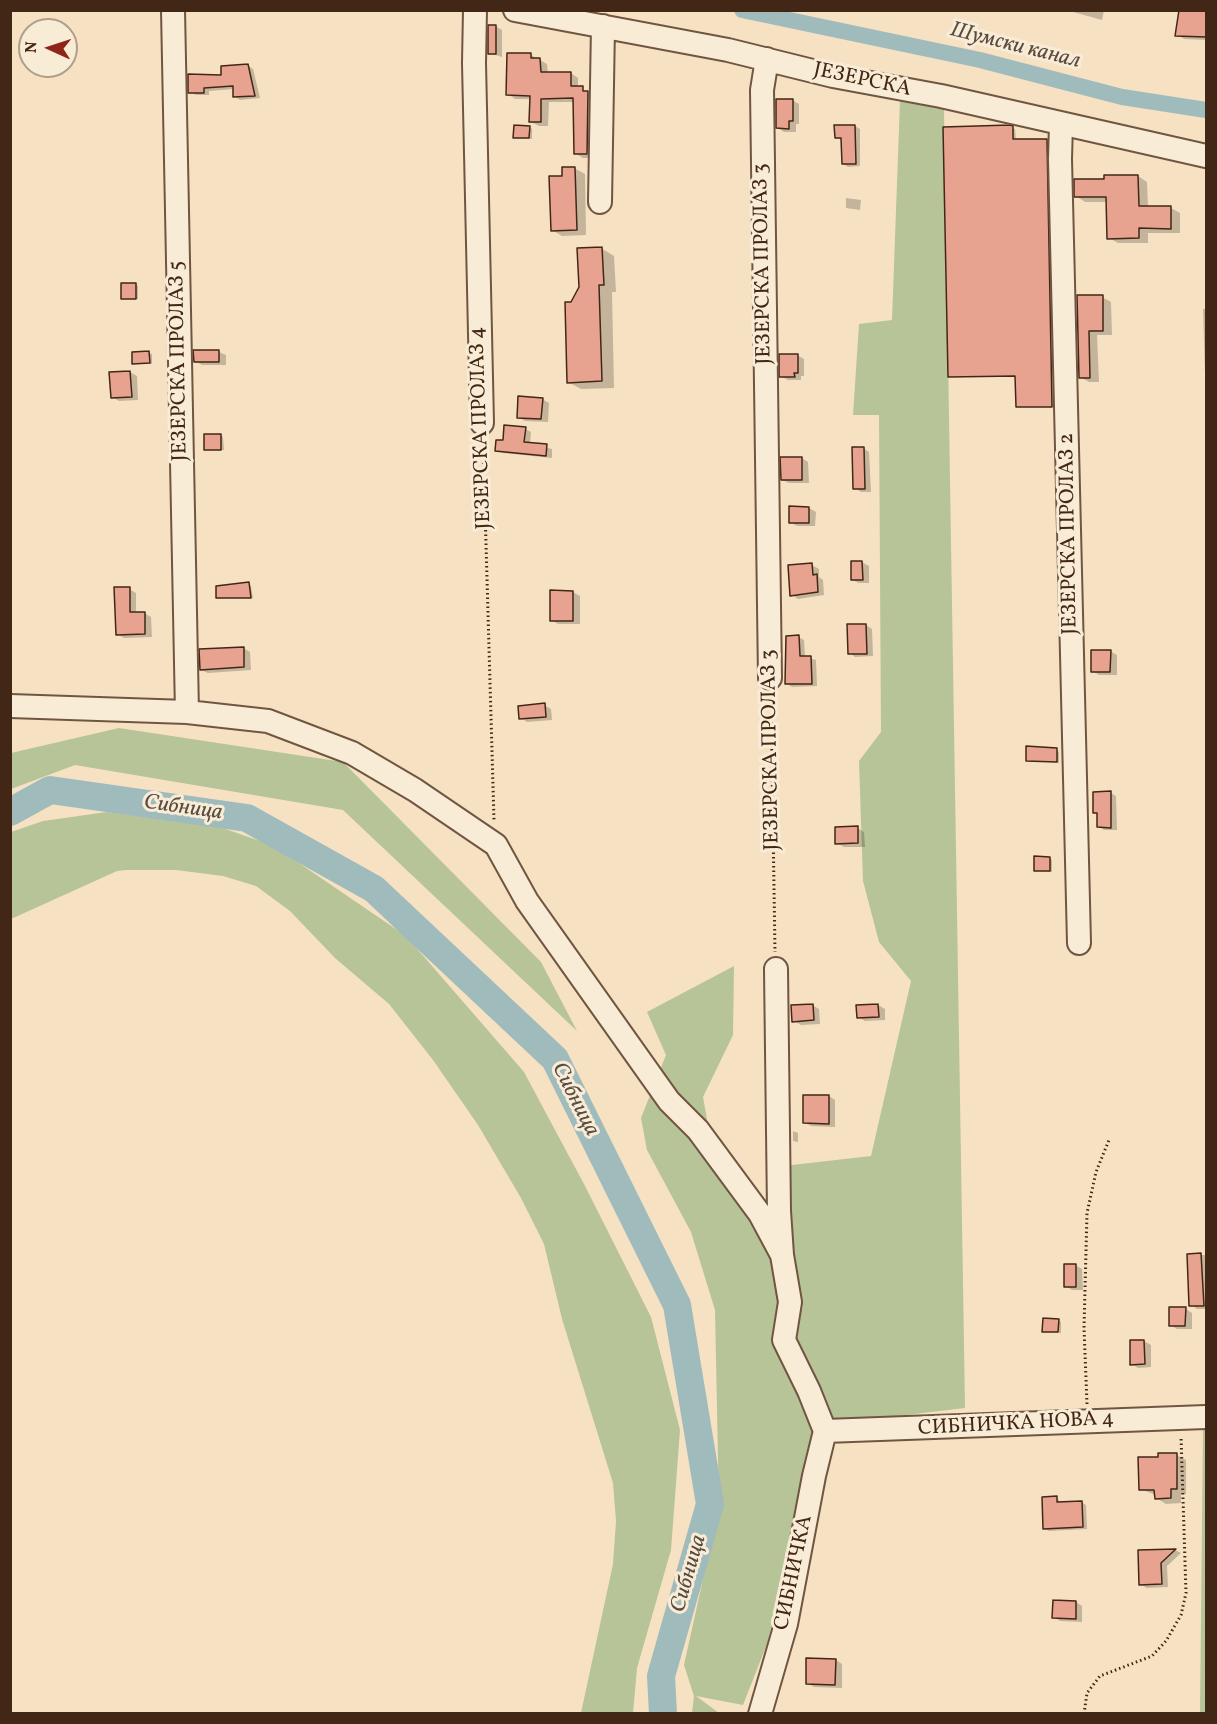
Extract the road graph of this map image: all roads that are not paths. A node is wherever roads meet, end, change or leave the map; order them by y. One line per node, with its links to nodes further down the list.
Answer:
1 (173, 10): 12 (street, ЈЕЗЕРСКА ПРОЛАЗ 5)
2 (475, 10): 9 (street, ЈЕЗЕРСКА ПРОЛАЗ 4)
3 (515, 10): 4 (street, ЈЕЗЕРСКА)
4 (603, 26): 5 (street, ЈЕЗЕРСКА); 8 (street)
5 (767, 59): 6 (street, ЈЕЗЕРСКА); 10 (street, ЈЕЗЕРСКА ПРОЛАЗ 3)
6 (1061, 124): 7 (street, ЈЕЗЕРСКА); 13 (street, ЈЕЗЕРСКА ПРОЛАЗ 2)
7 (1206, 156)
8 (600, 202)
9 (482, 423)
10 (770, 678)
11 (10, 706): 12 (street)
12 (187, 712): 15 (street)
13 (1079, 943)
14 (776, 969): 15 (street)
15 (782, 1255): 17 (street)
16 (1206, 1417): 17 (street, СИБНИЧКА НОВА 4)
17 (825, 1431): 18 (street, СИБНИЧКА)
18 (760, 1713)

